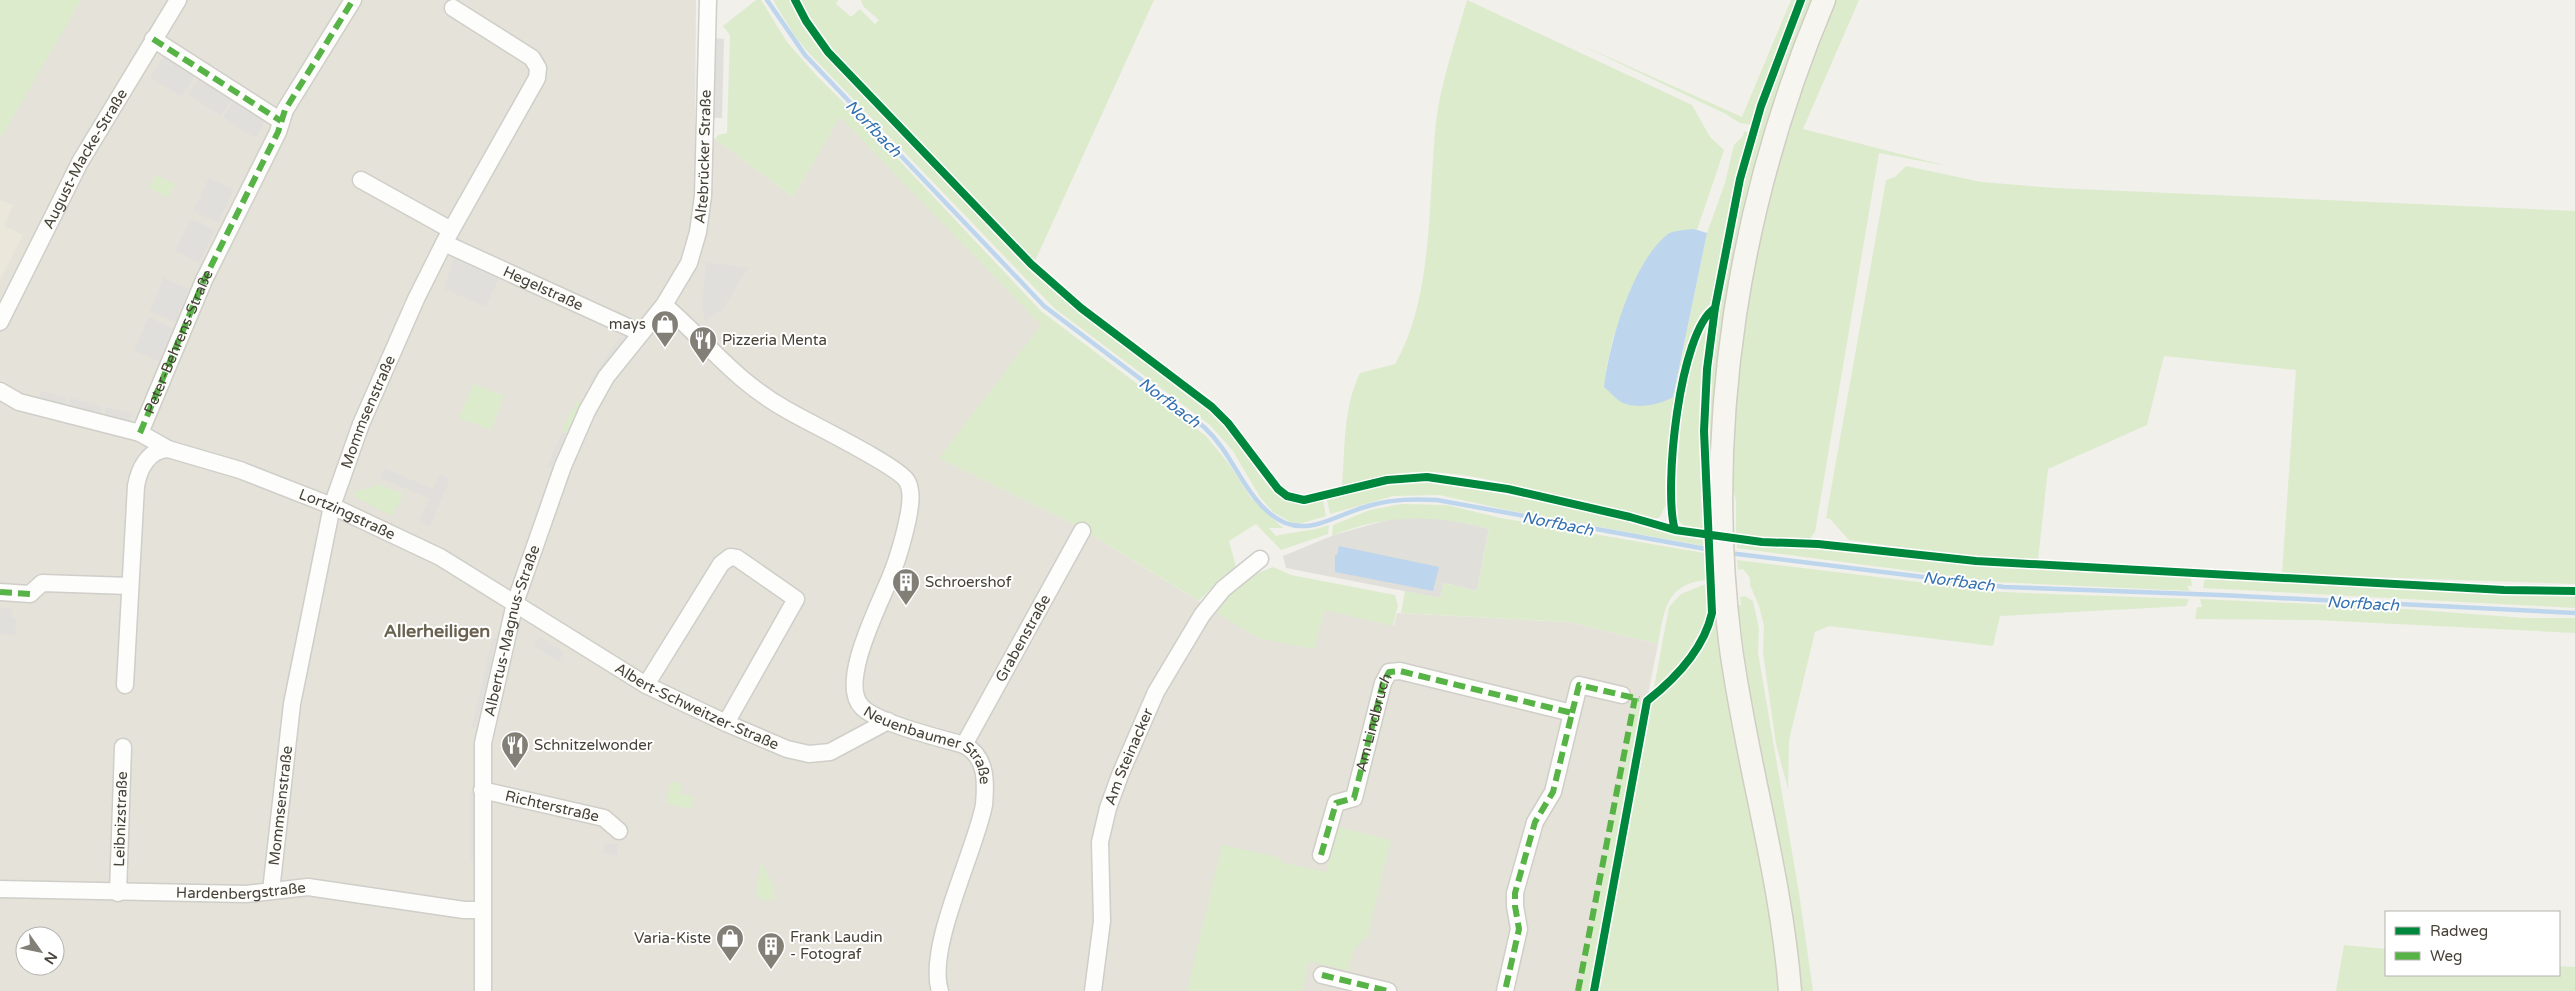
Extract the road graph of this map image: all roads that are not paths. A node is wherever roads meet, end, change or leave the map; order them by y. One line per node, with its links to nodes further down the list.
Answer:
1 (178, 0): 6 (street, August-Macke-Straße)
2 (353, 0): 7 (street, Peter-Behrens-Straße)
3 (708, 0): 10 (street, Altebrücker Straße)
4 (1824, 0): 43 (main road)
5 (453, 8): 9 (street, Mommsenstraße)
6 (153, 39): 7 (street); 11 (street, August-Macke-Straße)
7 (281, 121): 14 (street, Peter-Behrens-Straße)
8 (362, 180): 9 (street, Hegelstraße)
9 (448, 237): 12 (street, Hegelstraße); 16 (street, Mommsenstraße)
10 (664, 305): 12 (street, Albertus-Magnus-Straße); 26 (street, Neuenbaumer Straße)
11 (0, 322)
12 (641, 333): 21 (street, Albertus-Magnus-Straße)
13 (0, 390): 14 (street, Peter-Behrens-Straße)
14 (140, 433): 15 (street, Lortzingstraße)
15 (168, 449): 16 (street, Lortzingstraße); 19 (street)
16 (332, 506): 21 (street, Lortzingstraße); 34 (street, Mommsenstraße)
17 (1082, 531): 28 (street, Grabenstraße)
18 (1260, 558): 40 (street, Am Steinacker)
19 (130, 586): 20 (street); 22 (street)
20 (0, 592)
21 (515, 604): 23 (street, Albert-Schweitzer-Straße); 30 (street, Albertus-Magnus-Straße)
22 (125, 684)
23 (646, 684): 27 (street, Albert-Schweitzer-Straße); 27 (street)
24 (1622, 695): 25 (street)
25 (1572, 713): 32 (street, Am Lindbruch); 42 (street)
26 (888, 721): 27 (street, Albert-Schweitzer-Straße); 28 (street, Neuenbaumer Straße)
27 (726, 724)
28 (964, 745): 39 (street, Neuenbaumer Straße)
29 (123, 747): 35 (street, Leibnizstraße)
30 (482, 790): 31 (street, Richterstraße); 36 (street, Albertus-Magnus-Straße)
31 (619, 832)
32 (1321, 855)
33 (0, 889): 35 (street, Hardenbergstraße)
34 (271, 891): 35 (street, Hardenbergstraße); 36 (street, Hardenbergstraße)
35 (118, 893)
36 (481, 910): 38 (street, Albertus-Magnus-Straße)
37 (1322, 975): 41 (street)
38 (483, 991)
39 (940, 991)
40 (1093, 991)
41 (1388, 991)
42 (1505, 991)
43 (1790, 991)

